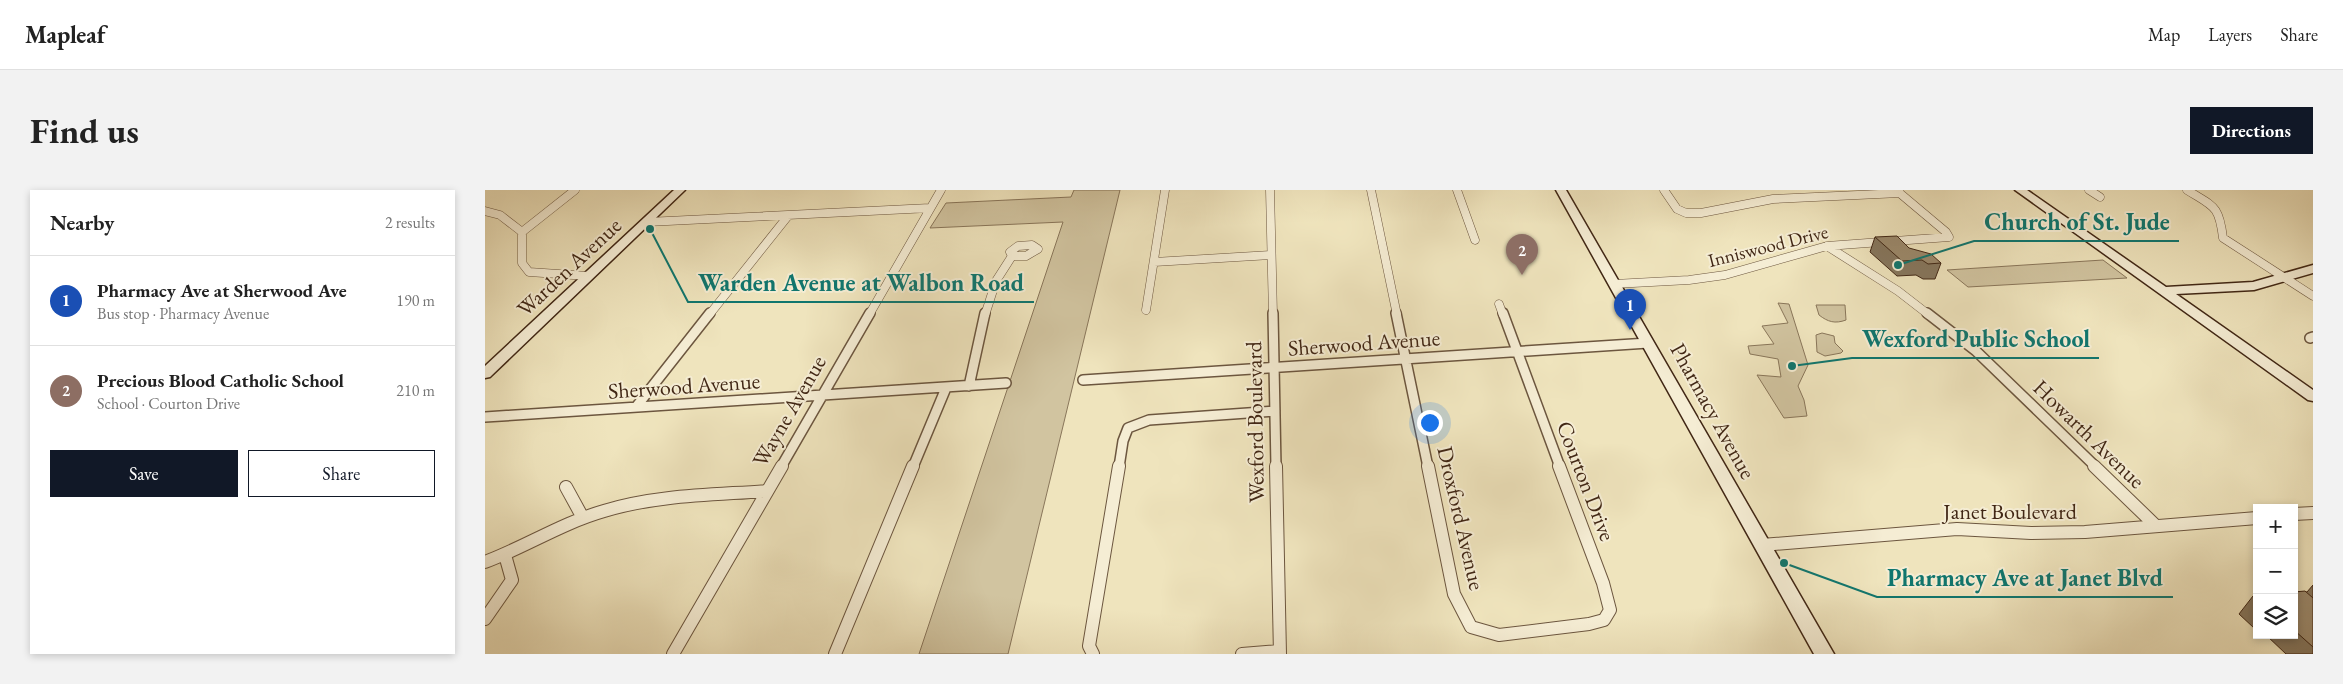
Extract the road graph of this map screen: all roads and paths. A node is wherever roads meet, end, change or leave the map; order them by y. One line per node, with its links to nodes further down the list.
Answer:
1 (575, 190): 19 (street)
2 (681, 190): 18 (street, Warden Avenue)
3 (941, 190): 15 (street, Wayne Avenue)
4 (1165, 190): 24 (street)
5 (1270, 190): 22 (street, Wexford Boulevard)
6 (1371, 190): 35 (street, Droxford Avenue)
7 (1457, 190): 20 (street)
8 (1561, 190): 28 (street, Pharmacy Avenue)
9 (1664, 190): 13 (street)
10 (2020, 190): 29 (street)
11 (2089, 190): 14 (street)
12 (2187, 190): 27 (street)
13 (1898, 191): 21 (street, Inniswood Drive)
14 (2100, 197)
15 (930, 208): 17 (street); 42 (street, Wayne Avenue)
16 (485, 211): 19 (street)
17 (788, 216): 18 (street); 44 (street)
18 (647, 222): 26 (street, Warden Avenue)
19 (522, 232): 26 (street)
20 (1475, 240)
21 (1827, 246): 28 (street, Inniswood Drive); 53 (street, Howarth Avenue)
22 (1271, 255): 24 (street); 36 (street, Wexford Boulevard)
23 (1013, 256): 40 (street)
24 (1154, 262): 32 (street)
25 (2313, 269): 27 (street)
26 (588, 276): 37 (street, Warden Avenue)
27 (2282, 277): 29 (street); 30 (street)
28 (1614, 284): 33 (street, Pharmacy Avenue)
29 (2165, 292): 43 (street)
30 (2313, 296)
31 (1499, 304): 34 (street, Courton Drive)
32 (1146, 310)
33 (1648, 343): 34 (street, Sherwood Avenue); 54 (street, Pharmacy Avenue)
34 (1516, 352): 35 (street, Sherwood Avenue); 58 (street, Courton Drive)
35 (1407, 359): 36 (street, Sherwood Avenue); 58 (street, Droxford Avenue)
36 (1274, 367): 38 (street, Sherwood Avenue); 45 (street, Wexford Boulevard)
37 (485, 374)
38 (1083, 380)
39 (1006, 383): 40 (street, Sherwood Avenue)
40 (969, 386): 41 (street, Sherwood Avenue)
41 (946, 388): 42 (street, Sherwood Avenue); 61 (street)
42 (822, 396): 44 (street, Sherwood Avenue); 48 (street, Wayne Avenue)
43 (2313, 397)
44 (636, 407): 46 (street, Sherwood Avenue)
45 (1275, 411): 59 (street, Wexford Boulevard); 62 (street)
46 (485, 417)
47 (567, 487): 51 (street)
48 (766, 491): 51 (street); 60 (street, Wayne Avenue)
49 (2313, 513): 50 (street)
50 (2298, 514)
51 (583, 518): 55 (street)
52 (2253, 518): 53 (street, Janet Boulevard)
53 (2155, 525): 54 (street, Janet Boulevard)
54 (1762, 545): 64 (street, Pharmacy Avenue)
55 (505, 555): 56 (street); 57 (street)
56 (485, 562)
57 (485, 619)
58 (1551, 629)
59 (1280, 653): 63 (street)
60 (673, 654)
61 (835, 654)
62 (1093, 654)
63 (1242, 654)
64 (1824, 654)

